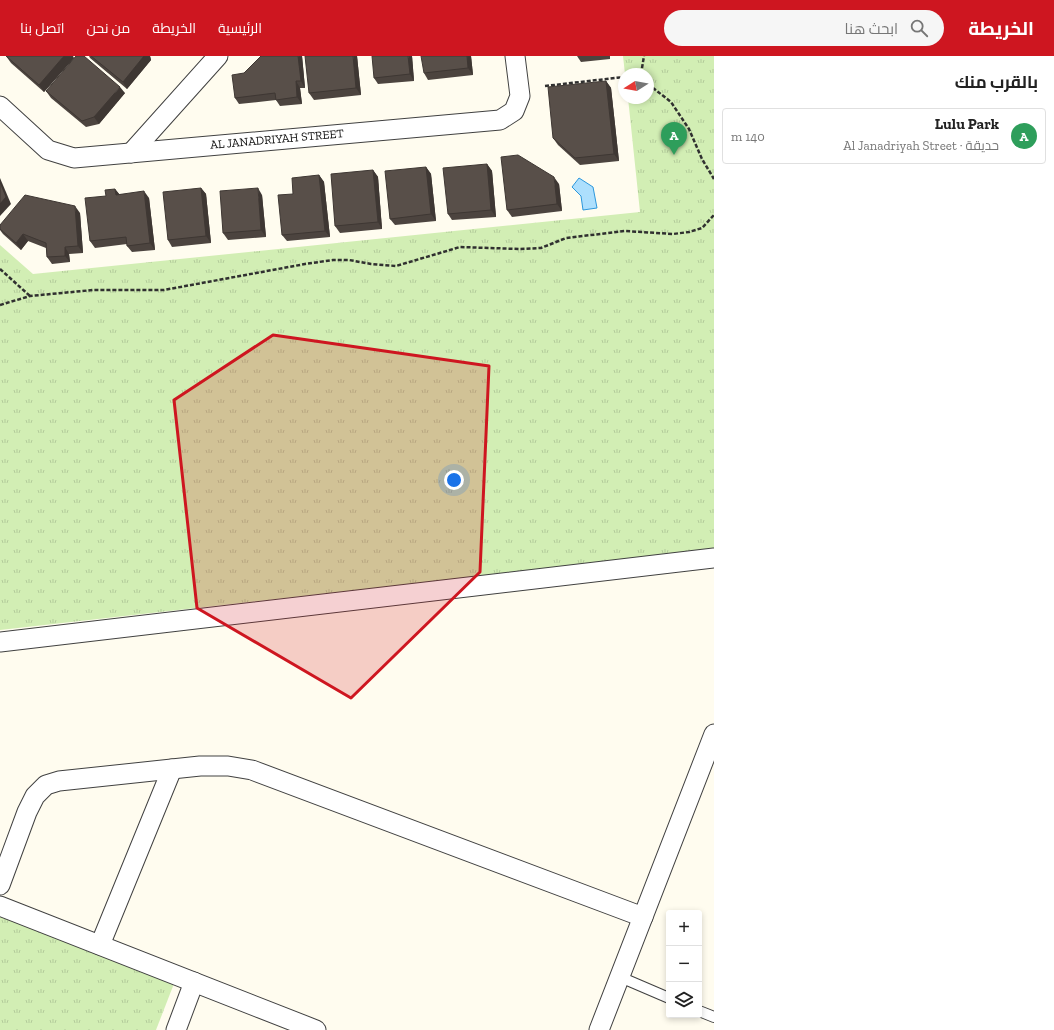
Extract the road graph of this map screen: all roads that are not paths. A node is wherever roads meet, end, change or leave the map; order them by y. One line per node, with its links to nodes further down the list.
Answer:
1 (218, 56): 4 (street)
2 (515, 56): 4 (street, AL JANADRIYAH STREET)
3 (0, 106): 4 (street, AL JANADRIYAH STREET)
4 (131, 152)
5 (714, 558): 6 (street)
6 (0, 642)
7 (714, 734): 11 (street)
8 (172, 769): 9 (street); 11 (street); 12 (street)
9 (0, 885)
10 (0, 906): 12 (street)
11 (643, 918): 13 (street)
12 (100, 945): 14 (street)
13 (620, 977): 15 (lane); 20 (street)
14 (194, 982): 18 (street); 19 (street)
15 (666, 997)
16 (702, 1012): 17 (lane)
17 (714, 1017)
18 (176, 1030)
19 (316, 1030)
20 (599, 1030)

